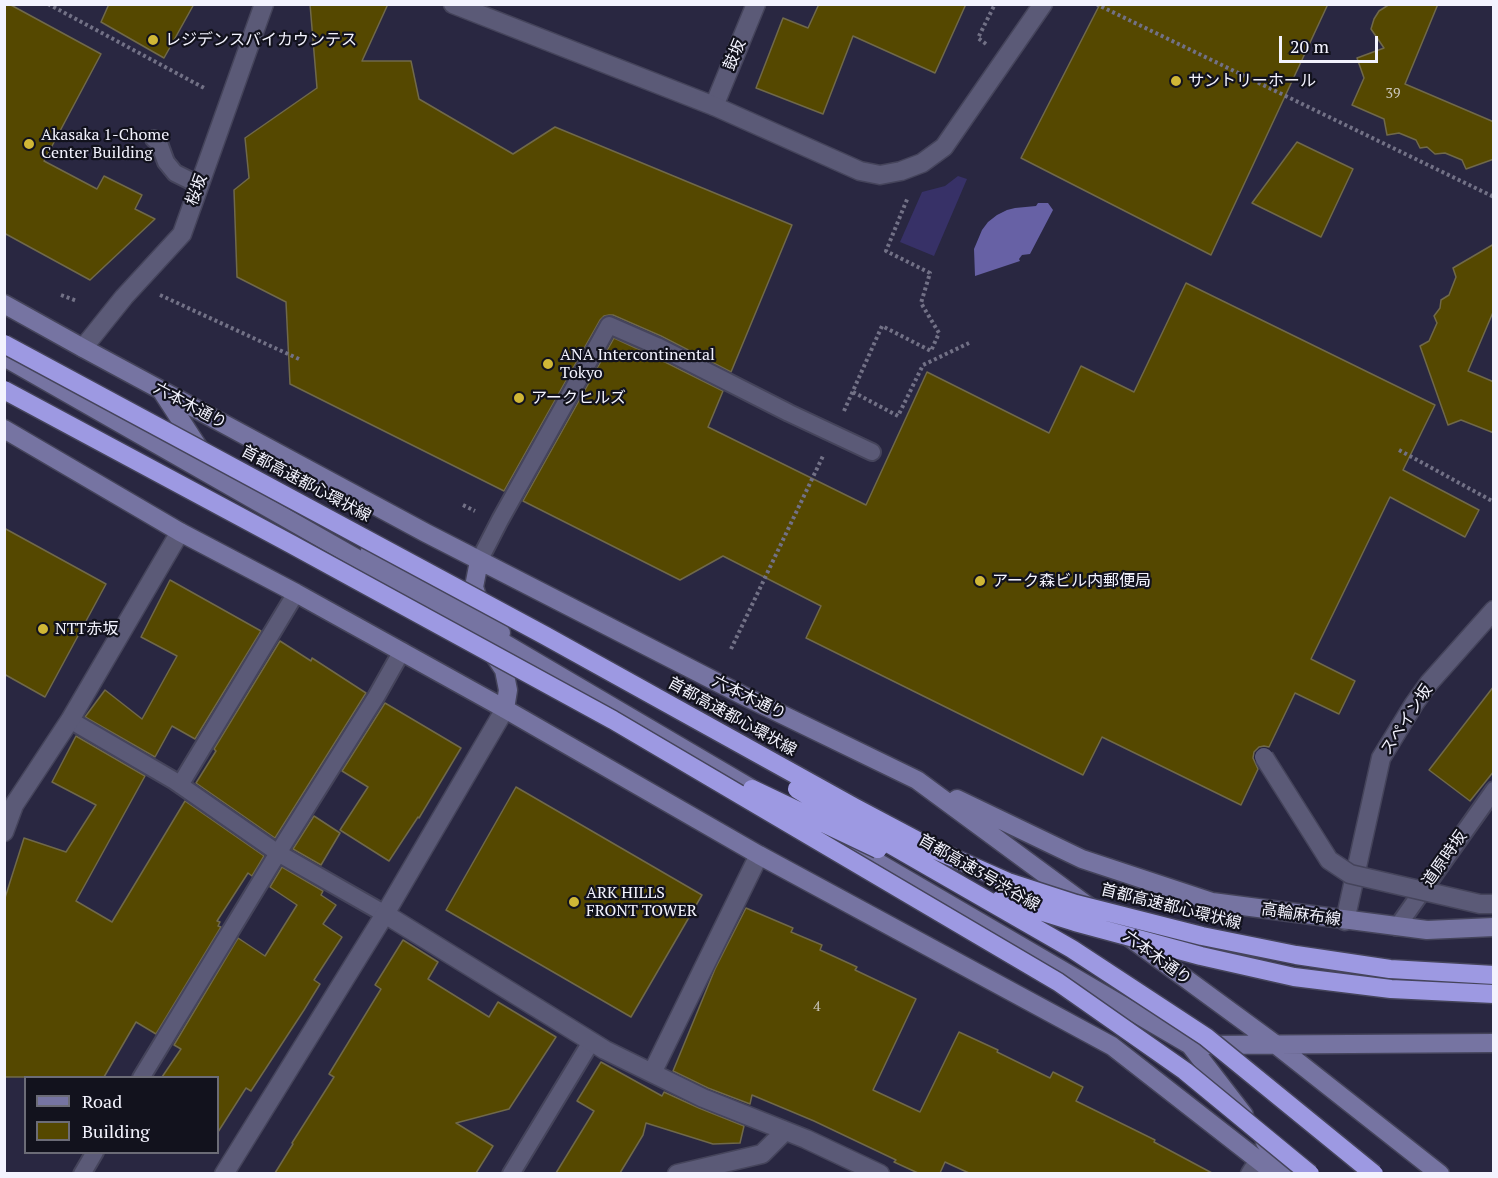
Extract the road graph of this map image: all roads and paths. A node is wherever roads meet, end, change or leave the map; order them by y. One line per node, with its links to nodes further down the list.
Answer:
1 (48, 4): 9 (path)
2 (264, 4): 12 (street, 桜坂)
3 (453, 4): 10 (street)
4 (756, 4): 10 (street, 鼓坂)
5 (994, 4): 8 (path)
6 (1042, 4): 10 (street)
7 (1096, 4): 14 (path)
8 (978, 38)
9 (207, 89)
10 (714, 106)
11 (154, 140): 12 (lane)
12 (199, 185): 21 (street, 桜坂)
13 (911, 188): 26 (path)
14 (1494, 197)
15 (156, 294): 23 (path)
16 (61, 295): 17 (path)
17 (77, 301)
18 (4, 304): 21 (main road, 六本木通り)
19 (969, 343): 26 (path)
20 (4, 344): 40 (highway, 首都高速都心環状線, bridge)
21 (83, 348): 25 (main road, 六本木通り)
22 (4, 357): 39 (main road)
23 (301, 360)
24 (4, 390): 46 (highway, bridge)
25 (162, 391): 36 (main road, 六本木通り); 39 (main road)
26 (853, 392): 27 (path)
27 (843, 414)
28 (4, 429): 35 (main road)
29 (828, 446): 41 (path)
30 (1399, 450): 32 (path)
31 (872, 452): 36 (lane)
32 (1494, 502)
33 (463, 505): 34 (path)
34 (475, 511)
35 (180, 532): 37 (main road); 45 (street)
36 (479, 561): 43 (main road); 48 (main road, 六本木通り)
37 (296, 593): 42 (main road); 49 (lane)
38 (1494, 610): 56 (street, スペイン坂)
39 (475, 626): 43 (main road); 44 (main road)
40 (544, 635): 59 (highway, 首都高速都心環状線, bridge); 77 (highway, 首都高速3号渋谷線, bridge)
41 (731, 649)
42 (402, 651): 44 (main road); 52 (lane)
43 (523, 655): 64 (main road)
44 (505, 709): 53 (main road); 55 (street)
45 (70, 720): 49 (lane); 51 (street)
46 (613, 720): 60 (highway, bridge); 76 (highway, bridge)
47 (1264, 757): 54 (street, bridge)
48 (917, 780): 56 (main road, 高輪麻布線); 63 (main road, 六本木通り)
49 (180, 785): 52 (lane)
50 (1494, 790): 57 (lane, 道原時坂)
51 (4, 832)
52 (278, 853): 55 (lane); 67 (lane)
53 (759, 855): 65 (main road); 66 (street)
54 (1494, 904)
55 (384, 914): 61 (street); 70 (street)
56 (1345, 921): 57 (main road, 高輪麻布線)
57 (1397, 927): 58 (main road, 高輪麻布線)
58 (1494, 927)
59 (1494, 975)
60 (1494, 994)
61 (591, 1042): 66 (street); 71 (lane)
62 (1494, 1043): 63 (main road)
63 (1275, 1044): 64 (main road); 78 (main road, 六本木通り)
64 (1190, 1045): 65 (main road); 75 (main road)
65 (1112, 1046): 69 (main road)
66 (652, 1073): 68 (street)
67 (142, 1076)
68 (785, 1131): 72 (street); 73 (street)
69 (1254, 1167): 74 (main road)
70 (224, 1173)
71 (511, 1173)
72 (677, 1173)
73 (880, 1173)
74 (1276, 1173)
75 (1289, 1173)
76 (1310, 1173)
77 (1374, 1173)
78 (1440, 1173)

